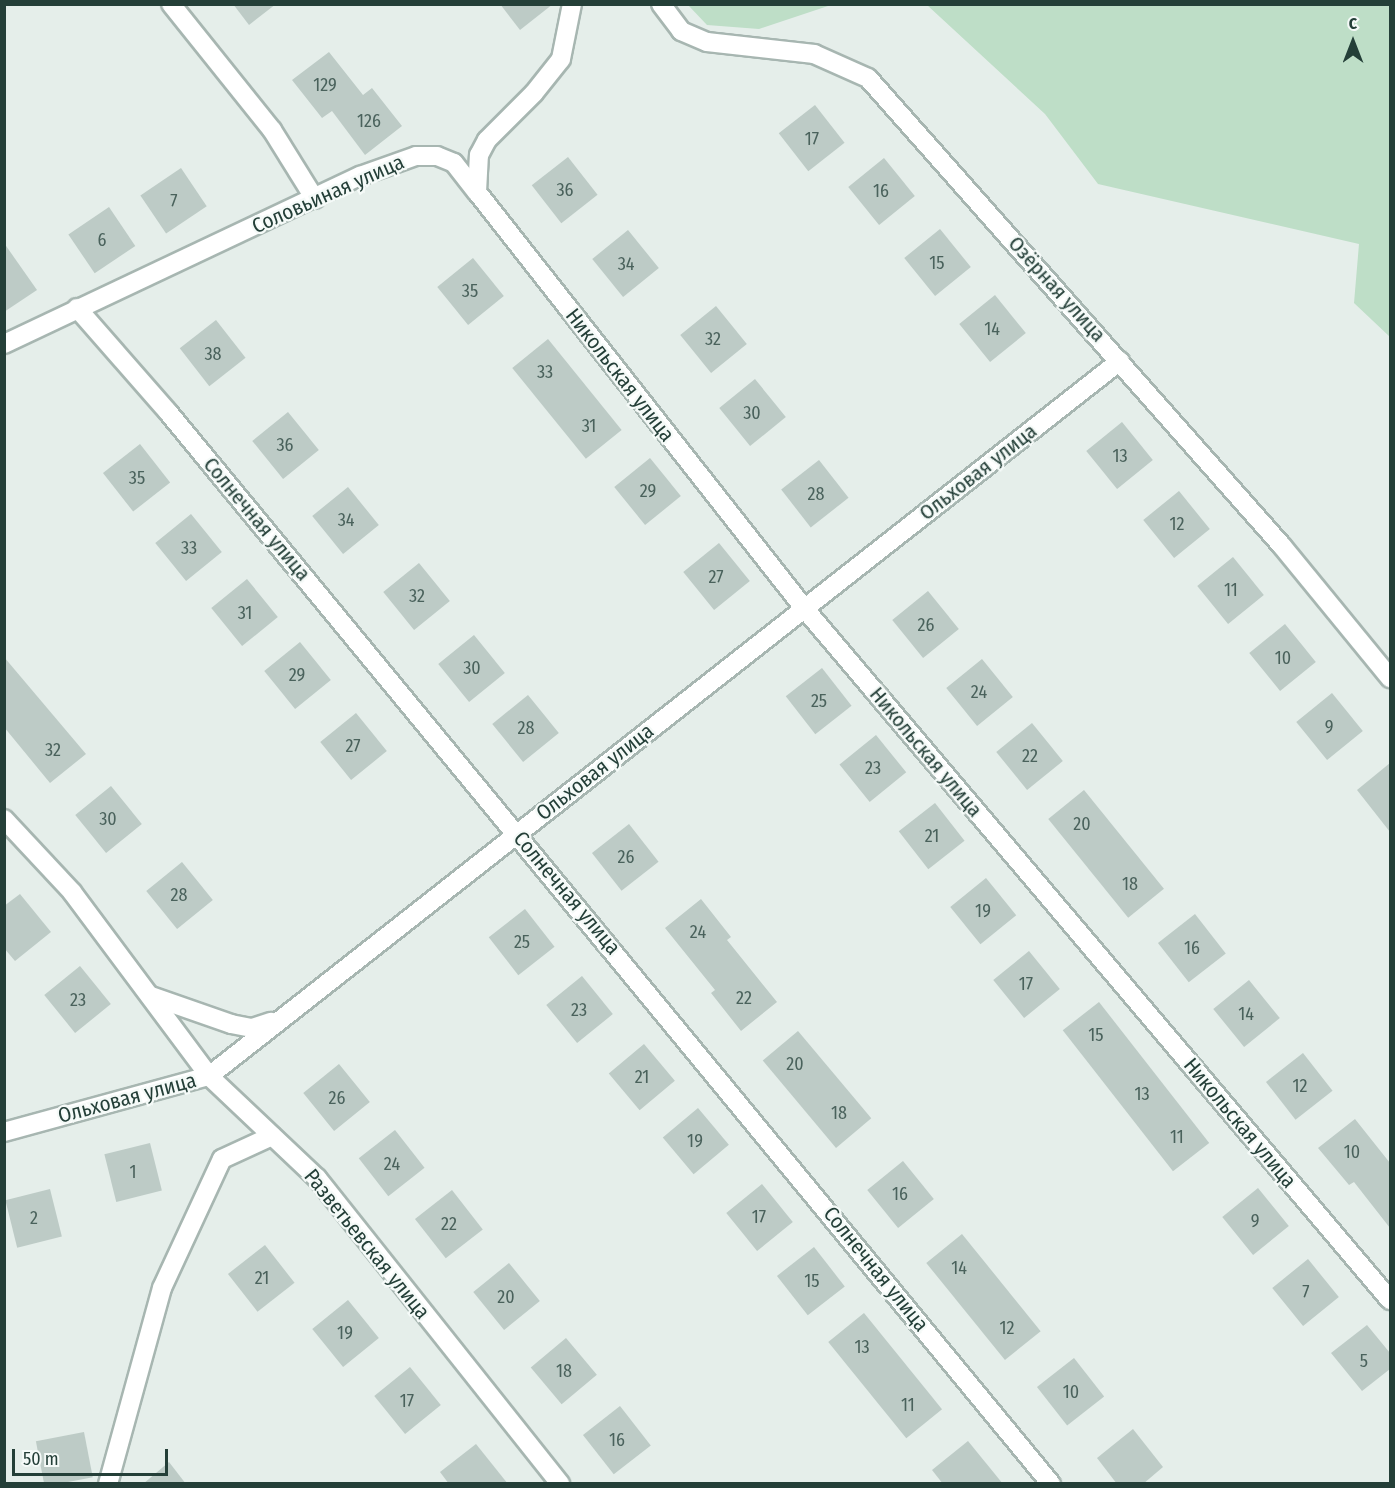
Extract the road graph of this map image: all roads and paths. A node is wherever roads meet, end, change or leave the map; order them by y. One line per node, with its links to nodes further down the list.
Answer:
1 (171, 4): 5 (street)
2 (572, 4): 4 (street)
3 (661, 4): 8 (street, Озёрная улица)
4 (477, 192): 5 (street, Соловьиная улица); 9 (street, Никольская улица)
5 (315, 199): 6 (street, Соловьиная улица)
6 (76, 308): 7 (street, Соловьиная улица); 12 (street, Солнечная улица)
7 (4, 344)
8 (1120, 361): 9 (street, Ольховая улица); 10 (street, Озёрная улица)
9 (804, 608): 12 (street, Ольховая улица); 18 (street, Никольская улица)
10 (1390, 678)
11 (4, 819): 13 (street, Разветьевская улица)
12 (517, 833): 14 (street, Ольховая улица); 21 (street, Солнечная улица)
13 (151, 996): 14 (street); 15 (street, Разветьевская улица)
14 (273, 1022): 15 (street, Ольховая улица)
15 (209, 1076): 16 (street, Ольховая улица); 17 (street, Разветьевская улица)
16 (4, 1132)
17 (272, 1136): 19 (street); 20 (street, Разветьевская улица)
18 (1390, 1300)
19 (108, 1484)
20 (560, 1484)
21 (1051, 1484)

